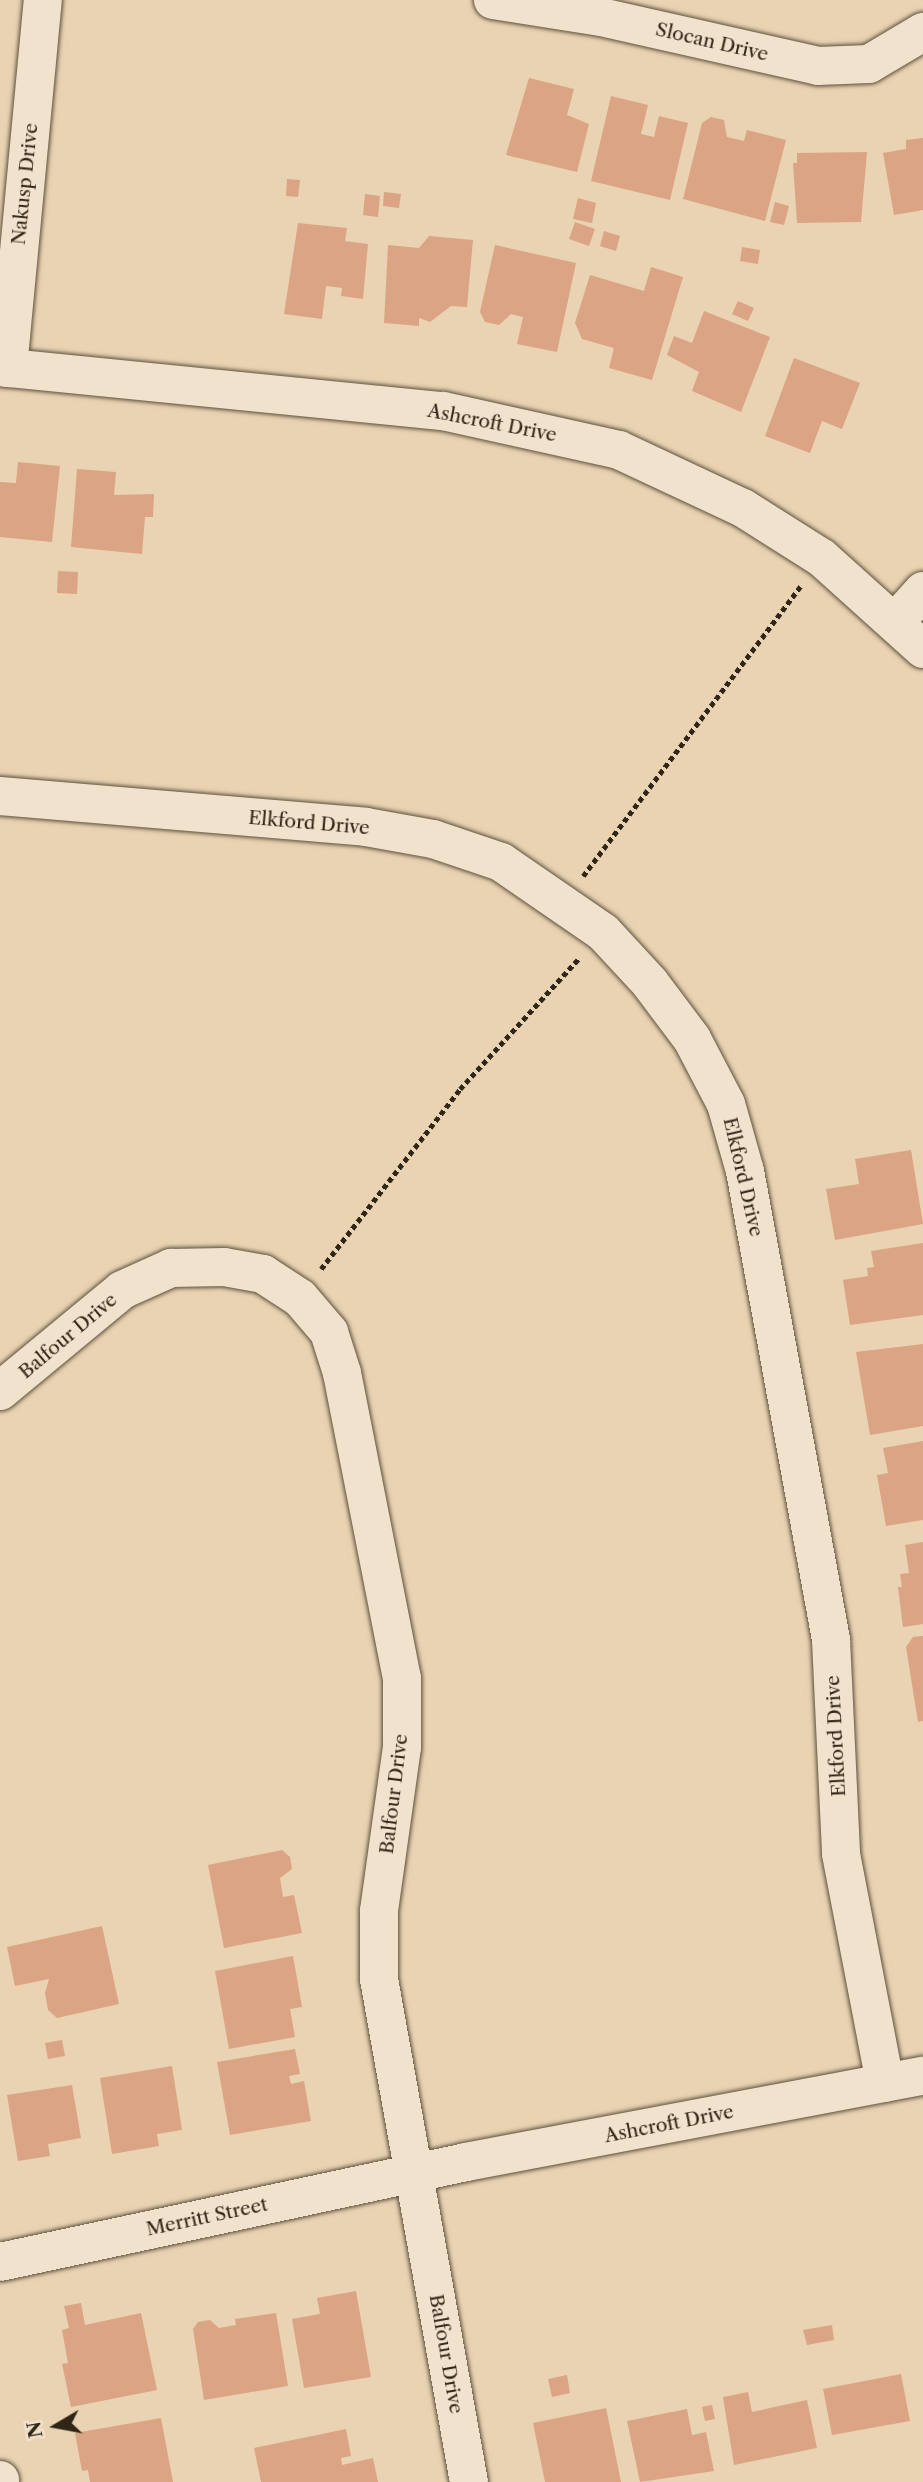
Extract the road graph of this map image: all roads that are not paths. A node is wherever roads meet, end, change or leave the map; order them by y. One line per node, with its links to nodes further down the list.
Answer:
1 (43, 0): 5 (street, Nakusp Drive)
2 (493, 0): 3 (street, Slocan Drive)
3 (540, 4): 4 (street, Slocan Drive)
4 (923, 32)
5 (4, 368): 7 (street, Ashcroft Drive)
6 (923, 591): 7 (street)
7 (897, 620): 8 (street, Ashcroft Drive)
8 (923, 649)
9 (0, 796): 12 (street, Elkford Drive)
10 (0, 1391): 13 (street, Balfour Drive)
11 (923, 2076): 12 (street, Ashcroft Drive)
12 (885, 2083): 13 (street, Ashcroft Drive)
13 (414, 2173): 14 (street, Merritt Street); 15 (street, Balfour Drive)
14 (0, 2262)
15 (469, 2482)

